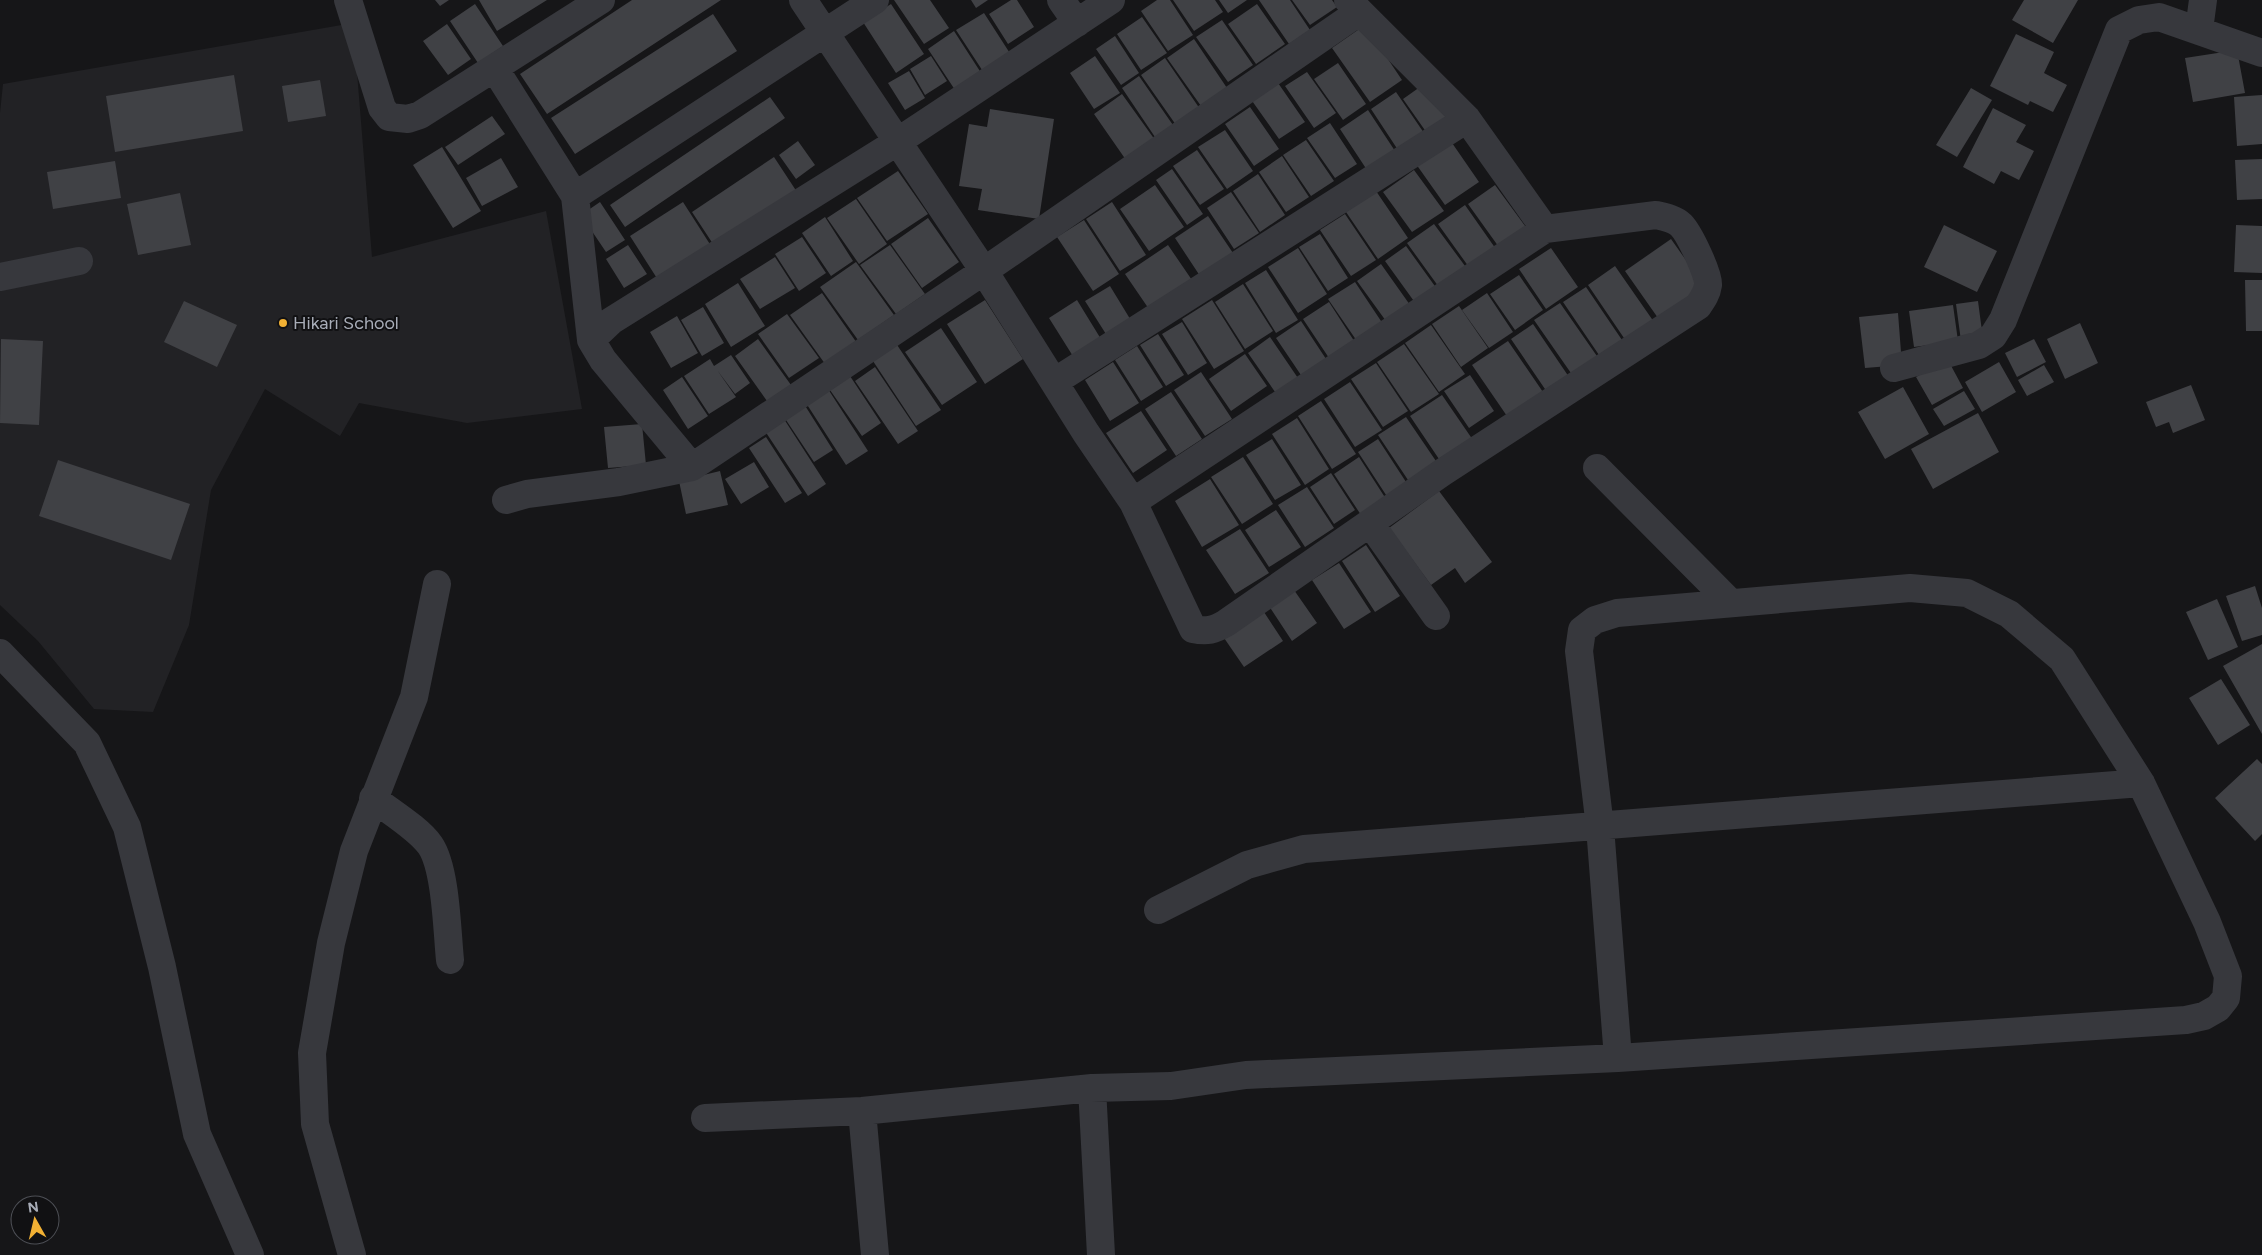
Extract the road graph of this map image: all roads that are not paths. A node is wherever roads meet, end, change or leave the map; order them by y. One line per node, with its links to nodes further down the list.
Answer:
1 (348, 0): 13 (street)
2 (601, 0): 13 (street)
3 (803, 0): 11 (street)
4 (875, 0): 11 (street)
5 (1061, 0): 9 (street)
6 (1112, 0): 9 (street)
7 (2203, 0): 10 (street)
8 (1354, 6): 14 (street); 19 (street)
9 (1077, 23): 15 (street)
10 (2199, 30): 12 (street); 22 (street)
11 (824, 33): 15 (street); 16 (street)
12 (2262, 53)
13 (495, 69): 16 (street)
14 (1467, 119): 17 (street); 23 (street)
15 (897, 142): 19 (street); 21 (street)
16 (575, 196): 21 (street)
17 (1545, 229): 27 (street); 28 (street)
18 (79, 261): 20 (street)
19 (984, 271): 23 (street); 24 (street)
20 (0, 277)
21 (590, 340): 24 (street)
22 (1894, 368)
23 (1054, 382): 27 (street)
24 (692, 467): 26 (street)
25 (1597, 468): 30 (street)
26 (506, 500)
27 (1133, 502): 28 (street)
28 (1370, 523): 31 (street)
29 (437, 584): 34 (street)
30 (1730, 602): 33 (street); 35 (street)
31 (1436, 616)
32 (0, 653): 42 (street)
33 (2141, 782): 35 (street); 38 (street)
34 (373, 798): 37 (street); 43 (street)
35 (1600, 827): 36 (street); 38 (street)
36 (1158, 910)
37 (450, 960)
38 (1618, 1058): 39 (street)
39 (1092, 1088): 40 (street); 45 (street)
40 (862, 1111): 41 (street); 44 (street)
41 (705, 1118)
42 (250, 1255)
43 (352, 1255)
44 (874, 1255)
45 (1101, 1255)

